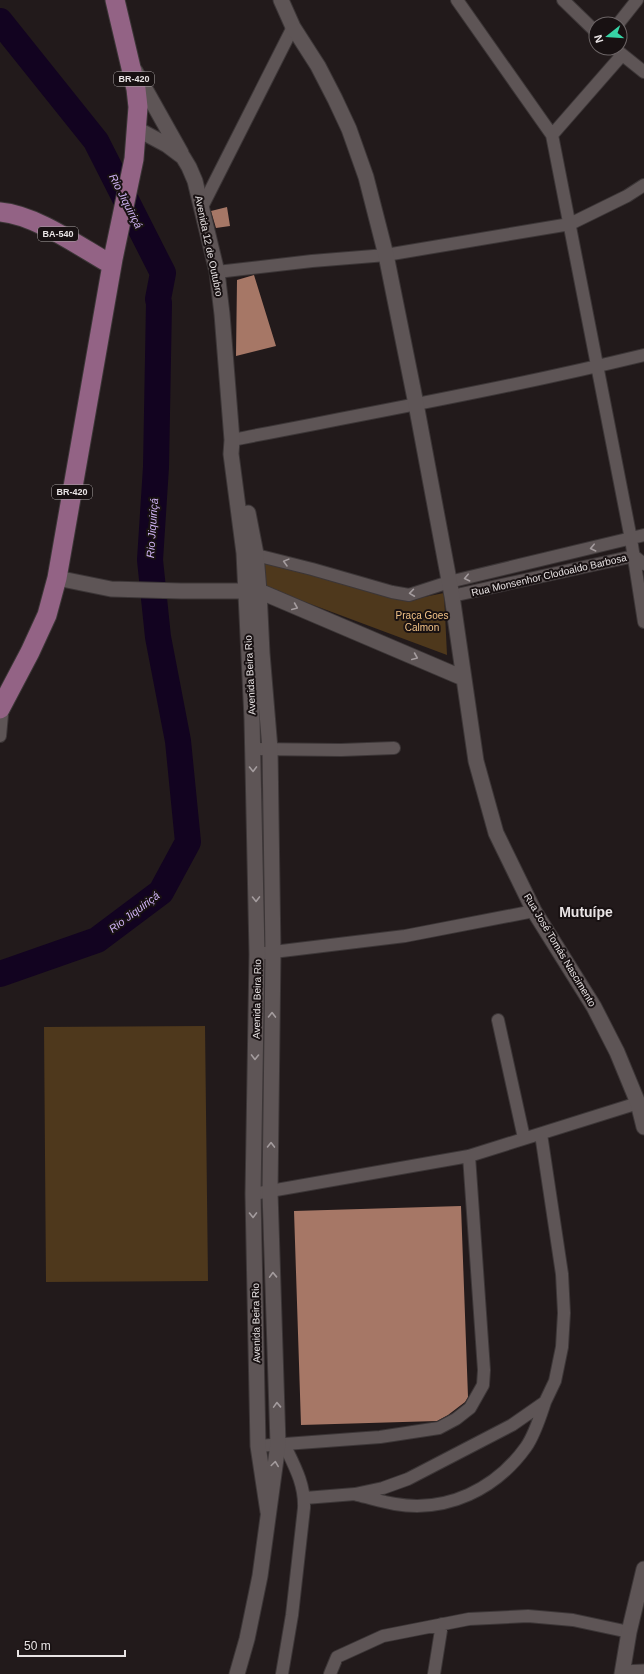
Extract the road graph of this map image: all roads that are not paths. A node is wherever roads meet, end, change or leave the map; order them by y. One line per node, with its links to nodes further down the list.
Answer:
1 (116, 0): 11 (main road, BR-420)
2 (281, 0): 8 (street, Rua José Tomás Nascimento)
3 (457, 0): 14 (street)
4 (563, 0): 7 (street)
5 (637, 0): 6 (street)
6 (624, 16)
7 (588, 24)
8 (293, 27): 17 (street); 20 (street, Rua José Tomás Nascimento)
9 (615, 56): 14 (street)
10 (623, 56): 12 (street)
11 (132, 65): 13 (main road, BR-420); 15 (street)
12 (644, 72)
13 (137, 129): 15 (street, Avenida 12 de Outubro); 21 (main road, BR-420)
14 (552, 135): 19 (street)
15 (183, 157): 17 (street, Avenida 12 de Outubro)
16 (644, 185): 19 (street)
17 (202, 207): 22 (street, Avenida 12 de Outubro)
18 (0, 212): 21 (main road, BA-540)
19 (570, 224): 20 (street); 24 (street)
20 (386, 255): 22 (street); 25 (street, Rua José Tomás Nascimento)
21 (112, 262): 34 (main road, BR-420)
22 (216, 272): 26 (street, Avenida 12 de Outubro)
23 (644, 355): 24 (street)
24 (597, 366): 25 (street); 28 (street)
25 (416, 404): 26 (street); 35 (street, Rua José Tomás Nascimento)
26 (232, 440): 29 (street, Avenida 12 de Outubro)
27 (644, 535): 28 (street, Rua Monsenhor Clodoaldo Barbosa)
28 (631, 539): 30 (street); 31 (street, Rua Monsenhor Clodoaldo Barbosa, one-way to 31)
29 (250, 554): 35 (street, one-way to 29); 36 (street, Avenida Beira Rio)
30 (634, 556): 32 (street, Rua Monsenhor Clodoaldo Barbosa); 33 (street, Rua Monsenhor Clodoaldo Barbosa); 37 (street)
31 (552, 558): 33 (street); 35 (street, Rua Monsenhor Clodoaldo Barbosa, one-way to 35)
32 (644, 564)
33 (556, 574): 35 (street, Rua Monsenhor Clodoaldo Barbosa)
34 (56, 578): 36 (street); 39 (main road, BR-420)
35 (450, 589): 38 (street, Rua José Tomás Nascimento)
36 (253, 591): 38 (street, one-way to 38); 42 (street, Avenida Beira Rio); 43 (street, Avenida Beira Rio)
37 (644, 622)
38 (463, 678): 44 (street, Rua José Tomás Nascimento)
39 (2, 706): 40 (street)
40 (0, 736)
41 (394, 748): 43 (street)
42 (253, 749): 43 (street); 46 (street, Avenida Beira Rio, one-way to 46)
43 (270, 749): 45 (street, Avenida Beira Rio)
44 (534, 911): 45 (street); 48 (street, Rua José Tomás Nascimento)
45 (273, 952): 46 (street); 53 (street, Avenida Beira Rio, one-way to 45)
46 (257, 954): 54 (street, Avenida Beira Rio, one-way to 54)
47 (498, 1020): 51 (street)
48 (638, 1103): 49 (street, Rua José Tomás Nascimento); 50 (street)
49 (644, 1127)
50 (541, 1134): 51 (street); 55 (street)
51 (524, 1138): 52 (street)
52 (468, 1156): 53 (street); 56 (street)
53 (270, 1192): 54 (street); 56 (street, Avenida Beira Rio, one-way to 53)
54 (253, 1194): 57 (street, Avenida Beira Rio, one-way to 57)
55 (545, 1402): 58 (street); 58 (street)
56 (281, 1444): 57 (street); 59 (street); 60 (street, Avenida Beira Rio, one-way to 56)
57 (258, 1446): 60 (street, Avenida Beira Rio)
58 (355, 1494): 59 (street)
59 (304, 1498): 66 (street)
60 (268, 1512): 65 (street)
61 (644, 1569): 63 (street)
62 (442, 1624): 63 (street); 67 (street); 68 (street)
63 (629, 1632): 69 (street)
64 (644, 1672): 69 (street)
65 (237, 1674)
66 (282, 1674)
67 (330, 1674)
68 (434, 1674)
69 (622, 1674)

